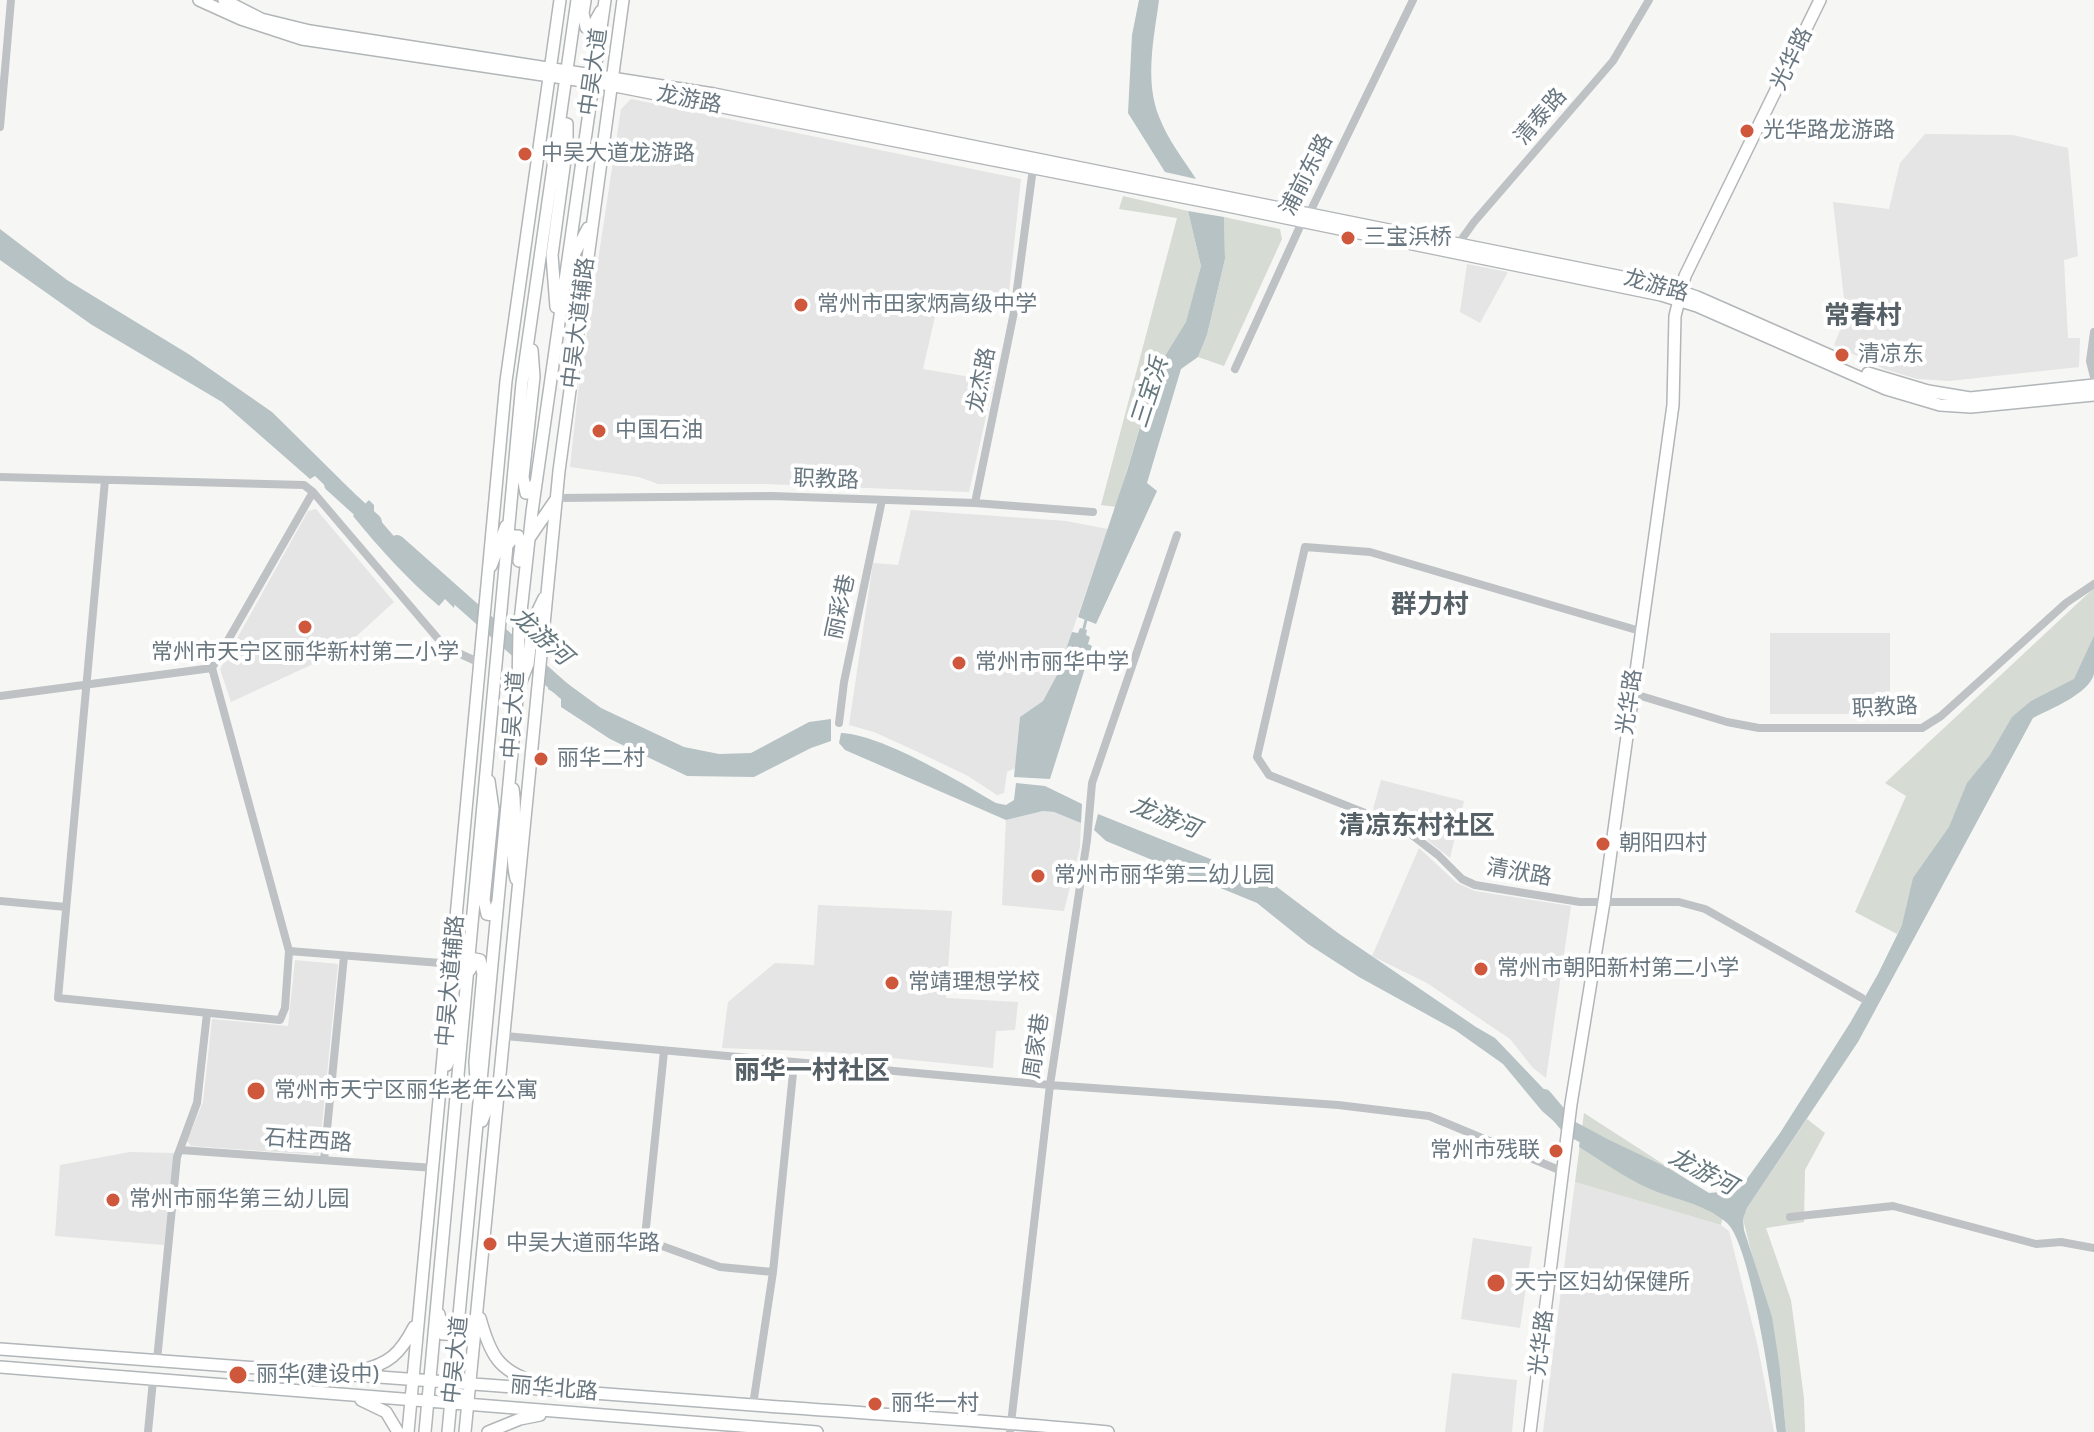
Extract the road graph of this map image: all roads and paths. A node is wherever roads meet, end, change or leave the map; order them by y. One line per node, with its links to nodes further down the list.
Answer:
1 (11, 0): 17 (street)
2 (199, 0): 12 (main road, 龙游路)
3 (224, 0): 12 (main road, 龙游路)
4 (560, 0): 13 (main road)
5 (577, 0): 14 (main road, 中吴大道)
6 (585, 0): 11 (main road)
7 (623, 0): 16 (main road, 中吴大道辅路)
8 (1413, 0): 21 (street, 浦前东路)
9 (1649, 0): 23 (street, 清泰路)
10 (1820, 0): 26 (main road, 光华路)
11 (604, 4): 15 (main road, 中吴大道)
12 (242, 9): 13 (main road, 龙游路)
13 (549, 72): 14 (main road, 龙游路); 24 (main road)
14 (566, 74): 15 (main road, 龙游路); 18 (main road, 中吴大道)
15 (593, 78): 16 (main road, 龙游路); 25 (main road, 中吴大道)
16 (611, 80): 19 (main road, 龙游路); 20 (main road, 龙游路); 22 (main road, 中吴大道辅路)
17 (0, 127)
18 (555, 139): 27 (main road, 中吴大道); 28 (main road)
19 (1033, 168): 20 (main road, 龙游路); 40 (street, 龙杰路)
20 (1210, 197): 21 (main road, 龙游路)
21 (1306, 217): 23 (main road, 龙游路); 30 (street, 浦前东路)
22 (592, 221): 25 (main road); 38 (main road, 中吴大道辅路)
23 (1455, 248): 26 (main road, 龙游路)
24 (522, 262): 27 (main road); 46 (main road)
25 (566, 270): 28 (main road, 中吴大道)
26 (1679, 295): 32 (main road, 龙游路); 33 (main road, 龙游路); 50 (main road, 光华路)
27 (530, 325): 36 (main road); 42 (main road, 中吴大道)
28 (558, 327): 36 (main road, 中吴大道)
29 (2094, 332): 31 (street)
30 (1235, 369)
31 (2094, 377)
32 (2094, 385)
33 (2094, 395)
34 (0, 477): 35 (street)
35 (105, 480): 37 (street); 53 (street)
36 (536, 483): 44 (main road, 中吴大道)
37 (313, 492): 51 (street); 52 (street)
38 (557, 498): 39 (street, 职教路); 44 (main road); 48 (main road, 中吴大道辅路)
39 (882, 500): 40 (street, 职教路); 57 (street, 丽彩巷)
40 (975, 503): 41 (street, 职教路)
41 (1093, 512)
42 (511, 514): 45 (main road, 中吴大道); 46 (main road)
43 (1177, 535): 79 (street, 周家巷)
44 (529, 537): 49 (main road, 中吴大道)
45 (508, 546): 49 (main road); 59 (main road, 中吴大道)
46 (486, 580): 51 (main road, 中吴大道辅路)
47 (2094, 584): 55 (street, 职教路)
48 (548, 590): 54 (main road); 62 (main road, 中吴大道辅路)
49 (519, 630): 54 (main road, 中吴大道)
50 (1640, 631): 55 (main road, 光华路); 65 (street, 清洑路)
51 (478, 662): 58 (main road, 中吴大道辅路)
52 (212, 668): 53 (street); 67 (street)
53 (87, 684): 56 (street); 66 (street)
54 (518, 688): 60 (main road, 中吴大道)
55 (1631, 693): 65 (main road, 光华路)
56 (0, 696)
57 (839, 723)
58 (470, 756): 61 (main road); 69 (main road, 中吴大道辅路)
59 (486, 761): 61 (main road, 中吴大道); 63 (main road)
60 (510, 775): 62 (main road); 63 (main road, 中吴大道)
61 (478, 865): 70 (main road, 中吴大道)
62 (519, 891): 74 (main road)
63 (498, 900): 80 (main road, 中吴大道)
64 (0, 901): 66 (street)
65 (1604, 902): 72 (street, 清洑路); 85 (main road, 光华路)
66 (66, 907): 73 (street)
67 (289, 951): 68 (street); 73 (street)
68 (344, 956): 69 (street); 83 (street)
69 (453, 964): 78 (main road, 中吴大道辅路)
70 (468, 973): 71 (main road, 中吴大道); 80 (main road)
71 (466, 997): 78 (main road); 87 (main road, 中吴大道)
72 (1862, 998)
73 (207, 1013): 82 (street)
74 (505, 1036): 75 (street); 77 (main road)
75 (664, 1051): 76 (street); 90 (street)
76 (794, 1063): 79 (street); 90 (street)
77 (501, 1069): 81 (main road); 93 (main road)
78 (443, 1074): 84 (main road, 中吴大道辅路)
79 (1050, 1085): 85 (street); 112 (street, 周家巷)
80 (479, 1114): 81 (main road, 中吴大道)
81 (477, 1137): 89 (main road, 中吴大道)
82 (180, 1150): 83 (street, 石柱西路); 96 (street)
83 (324, 1160): 84 (street, 石柱西路)
84 (433, 1172): 87 (main road); 94 (main road, 中吴大道辅路)
85 (1564, 1172): 122 (main road, 光华路)
86 (1790, 1217): 88 (street)
87 (445, 1224): 91 (main road, 中吴大道)
88 (2094, 1248)
89 (466, 1252): 92 (main road, 中吴大道); 93 (main road)
90 (773, 1272): 110 (street)
91 (437, 1301): 92 (main road); 100 (main road, 中吴大道)
92 (461, 1308): 102 (main road, 中吴大道)
93 (478, 1312): 103 (main road); 104 (main road)
94 (418, 1319): 98 (main road); 99 (main road, 中吴大道辅路)
95 (0, 1349): 96 (main road, 丽华北路)
96 (157, 1360): 98 (main road, 丽华北路)
97 (0, 1367): 101 (main road, 丽华北路)
98 (350, 1373): 99 (main road, 丽华北路)
99 (413, 1378): 100 (main road, 丽华北路); 106 (main road, 中吴大道辅路)
100 (430, 1379): 102 (main road, 丽华北路); 107 (main road, 中吴大道)
101 (153, 1380): 105 (main road, 丽华北路); 113 (street)
102 (454, 1381): 103 (main road, 丽华北路); 108 (main road, 中吴大道)
103 (470, 1382): 104 (main road, 丽华北路); 109 (main road)
104 (555, 1389): 110 (main road, 丽华北路)
105 (353, 1397): 106 (main road, 丽华北路); 114 (main road)
106 (411, 1401): 107 (main road, 丽华北路); 115 (main road, 中吴大道辅路)
107 (428, 1402): 108 (main road, 丽华北路); 116 (main road, 中吴大道)
108 (451, 1404): 109 (main road, 丽华北路); 117 (main road, 中吴大道)
109 (468, 1405): 111 (main road, 丽华北路); 118 (main road)
110 (753, 1405): 112 (main road, 丽华北路)
111 (558, 1412): 119 (main road); 120 (main road, 丽华北路)
112 (1010, 1427): 121 (main road, 丽华北路)
113 (148, 1432)
114 (398, 1432)
115 (408, 1432)
116 (425, 1432)
117 (448, 1432)
118 (465, 1432)
119 (488, 1432)
120 (817, 1432)
121 (1108, 1432)
122 (1530, 1432)

